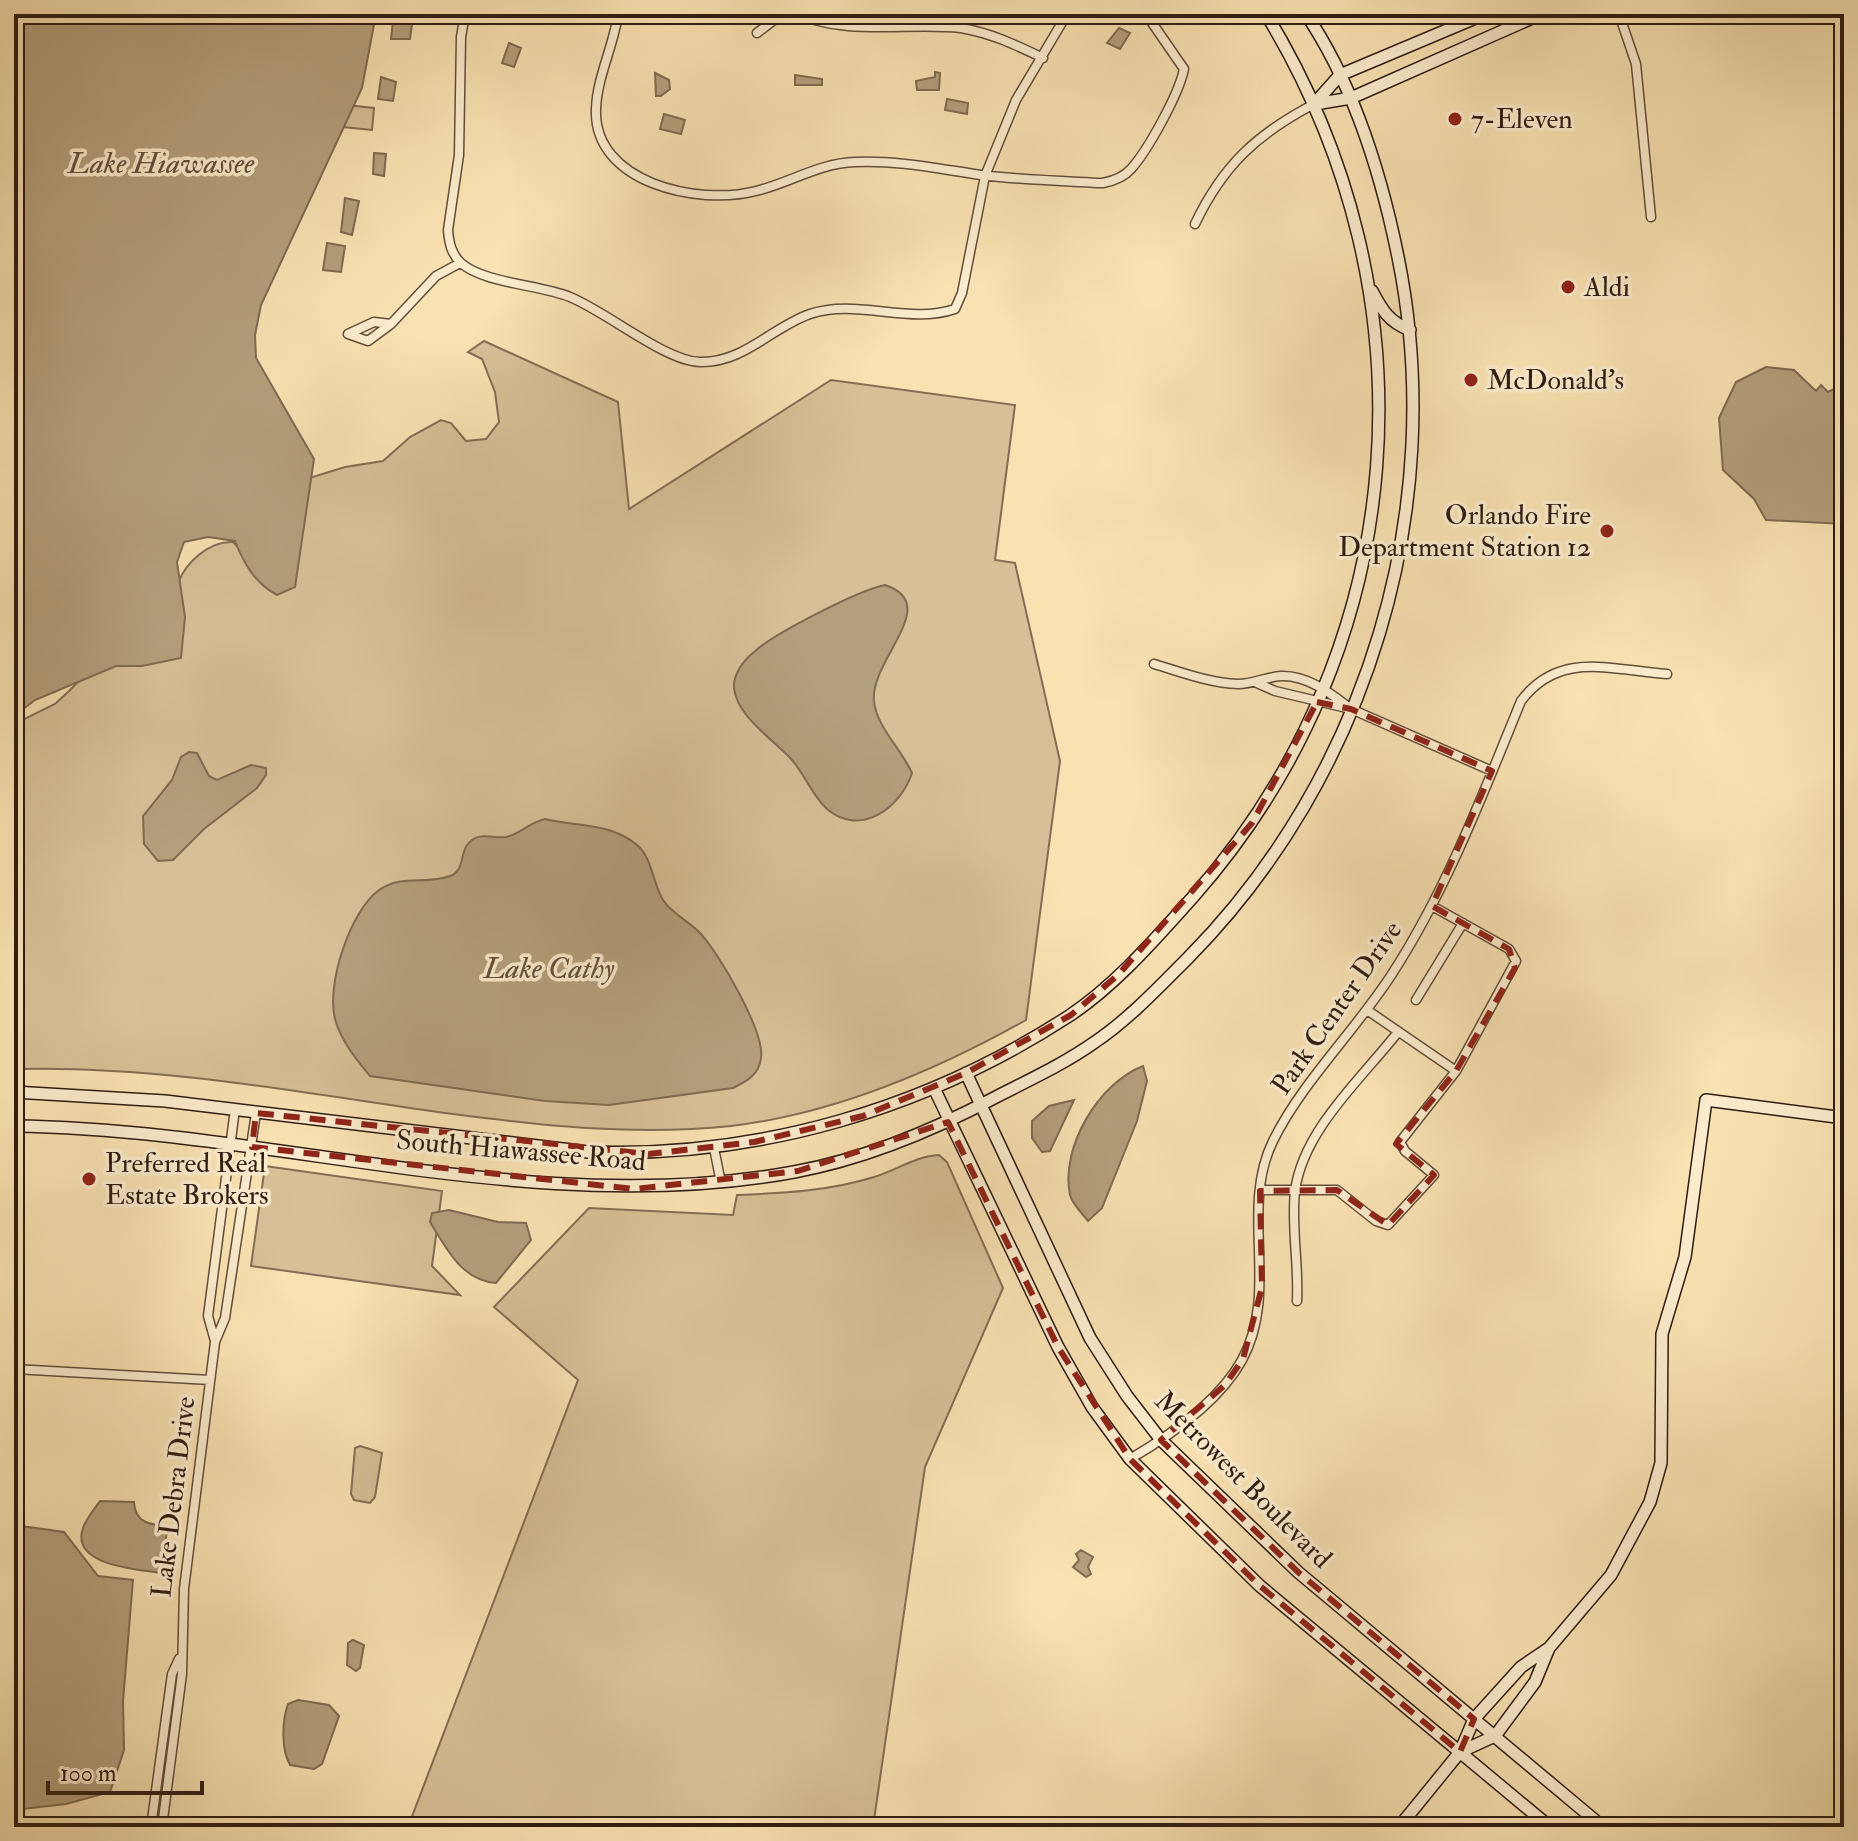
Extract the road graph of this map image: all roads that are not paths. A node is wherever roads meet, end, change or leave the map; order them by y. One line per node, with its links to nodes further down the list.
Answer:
1 (465, 14): 20 (street)
2 (618, 14): 17 (street)
3 (782, 14): 12 (street)
4 (800, 14): 13 (street)
5 (1067, 14): 13 (street)
6 (1146, 14): 17 (street)
7 (1266, 14): 16 (street, South Hiawassee Road)
8 (1306, 14): 14 (street, South Hiawassee Road)
9 (1485, 14): 14 (street)
10 (1541, 14): 15 (street)
11 (1619, 14): 18 (street)
12 (757, 33)
13 (1043, 58): 17 (street)
14 (1340, 75): 15 (street, South Hiawassee Road); 16 (street)
15 (1351, 98): 16 (street); 23 (street, South Hiawassee Road)
16 (1315, 104): 19 (street); 21 (street, South Hiawassee Road)
17 (985, 176): 20 (street)
18 (1651, 217)
19 (1195, 224)
20 (460, 263): 22 (street)
21 (1368, 283): 23 (street); 27 (street, South Hiawassee Road)
22 (391, 324)
23 (1410, 330): 29 (street, South Hiawassee Road)
24 (1154, 664): 26 (street)
25 (1667, 674): 30 (street, Park Center Drive)
26 (1257, 683): 27 (street); 28 (street)
27 (1324, 688): 28 (street, South Hiawassee Road); 29 (street)
28 (1317, 702): 29 (street); 37 (street, South Hiawassee Road)
29 (1351, 709): 30 (street); 40 (street, South Hiawassee Road)
30 (1492, 771): 31 (street, Park Center Drive)
31 (1432, 906): 32 (street); 34 (street, Park Center Drive)
32 (1463, 923): 33 (street); 36 (street)
33 (1416, 1000)
34 (1367, 1010): 35 (street); 50 (street, Park Center Drive)
35 (1398, 1032): 36 (street); 51 (street)
36 (1456, 1071): 51 (street)
37 (966, 1073): 38 (street, South Hiawassee Road); 40 (street, Metrowest Boulevard)
38 (934, 1088): 44 (street); 48 (street, South Hiawassee Road)
39 (14, 1092): 41 (street, South Hiawassee Road)
40 (979, 1106): 44 (street, South Hiawassee Road); 58 (street, Metrowest Boulevard)
41 (235, 1109): 42 (street, South Hiawassee Road); 46 (street, Lake Debra Drive)
42 (256, 1113): 47 (street, Lake Debra Drive); 48 (street, South Hiawassee Road)
43 (1844, 1118): 60 (street)
44 (948, 1122): 49 (street, South Hiawassee Road); 59 (street)
45 (14, 1126): 46 (street, South Hiawassee Road)
46 (228, 1144): 47 (street, South Hiawassee Road); 52 (street, Lake Debra Drive)
47 (252, 1147): 49 (street, South Hiawassee Road); 53 (street, Lake Debra Drive)
48 (714, 1148): 49 (street)
49 (721, 1183)
50 (1260, 1190): 51 (street); 58 (street, Park Center Drive)
51 (1295, 1190): 54 (street)
52 (215, 1251): 53 (street); 55 (street, Lake Debra Drive)
53 (235, 1254): 55 (street, Lake Debra Drive)
54 (1297, 1301)
55 (215, 1342): 57 (street, Lake Debra Drive)
56 (14, 1369): 57 (street)
57 (210, 1380): 61 (street, Lake Debra Drive)
58 (1161, 1440): 59 (street, Park Center Drive); 62 (street, Metrowest Boulevard)
59 (1130, 1459): 64 (street)
60 (1549, 1648): 62 (street); 63 (street)
61 (180, 1658): 65 (street, Lake Debra Drive); 66 (street, Lake Debra Drive)
62 (1474, 1719): 63 (street, Metrowest Boulevard); 64 (street)
63 (1495, 1736): 64 (street); 69 (street, Metrowest Boulevard)
64 (1460, 1752): 67 (street); 68 (street)
65 (151, 1827)
66 (162, 1827)
67 (1399, 1827)
68 (1550, 1827)
69 (1603, 1827)

